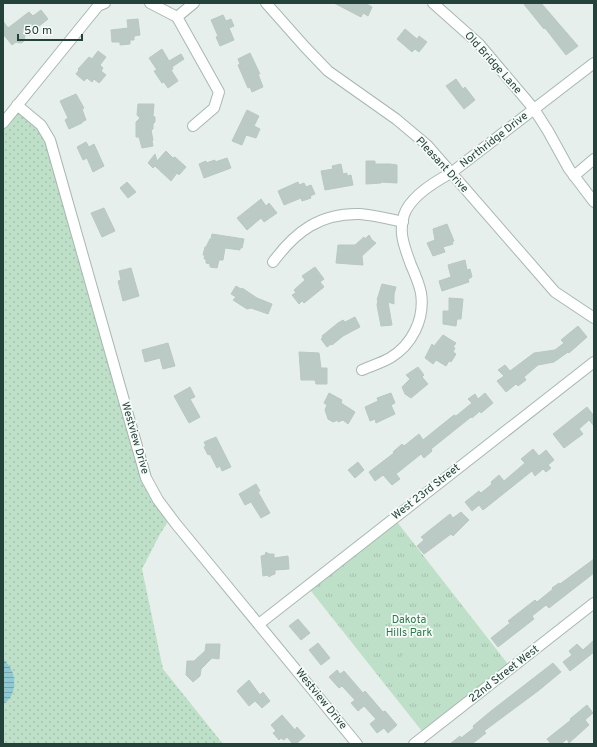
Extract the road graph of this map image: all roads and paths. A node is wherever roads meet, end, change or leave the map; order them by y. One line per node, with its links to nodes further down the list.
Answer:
1 (105, 3): 8 (street)
2 (150, 3): 6 (street)
3 (194, 3): 6 (street)
4 (266, 3): 13 (street, Pleasant Drive)
5 (433, 3): 9 (street, Old Bridge Lane)
6 (177, 17): 11 (street)
7 (594, 63): 9 (street, Northridge Drive)
8 (17, 105): 10 (street); 22 (street, Westview Drive)
9 (534, 109): 13 (street, Northridge Drive); 14 (street, Old Bridge Lane)
10 (3, 123)
11 (193, 126)
12 (594, 160): 14 (street)
13 (451, 173): 16 (street, Northridge Drive); 18 (street, Pleasant Drive)
14 (574, 176): 15 (street, Old Bridge Lane)
15 (594, 202)
16 (402, 222): 17 (street); 20 (street)
17 (273, 262)
18 (594, 318)
19 (594, 362): 22 (street, West 23rd Street)
20 (362, 370)
21 (594, 603): 24 (street, 22nd Street West)
22 (259, 624): 23 (street, Westview Drive)
23 (357, 744)
24 (414, 744)

